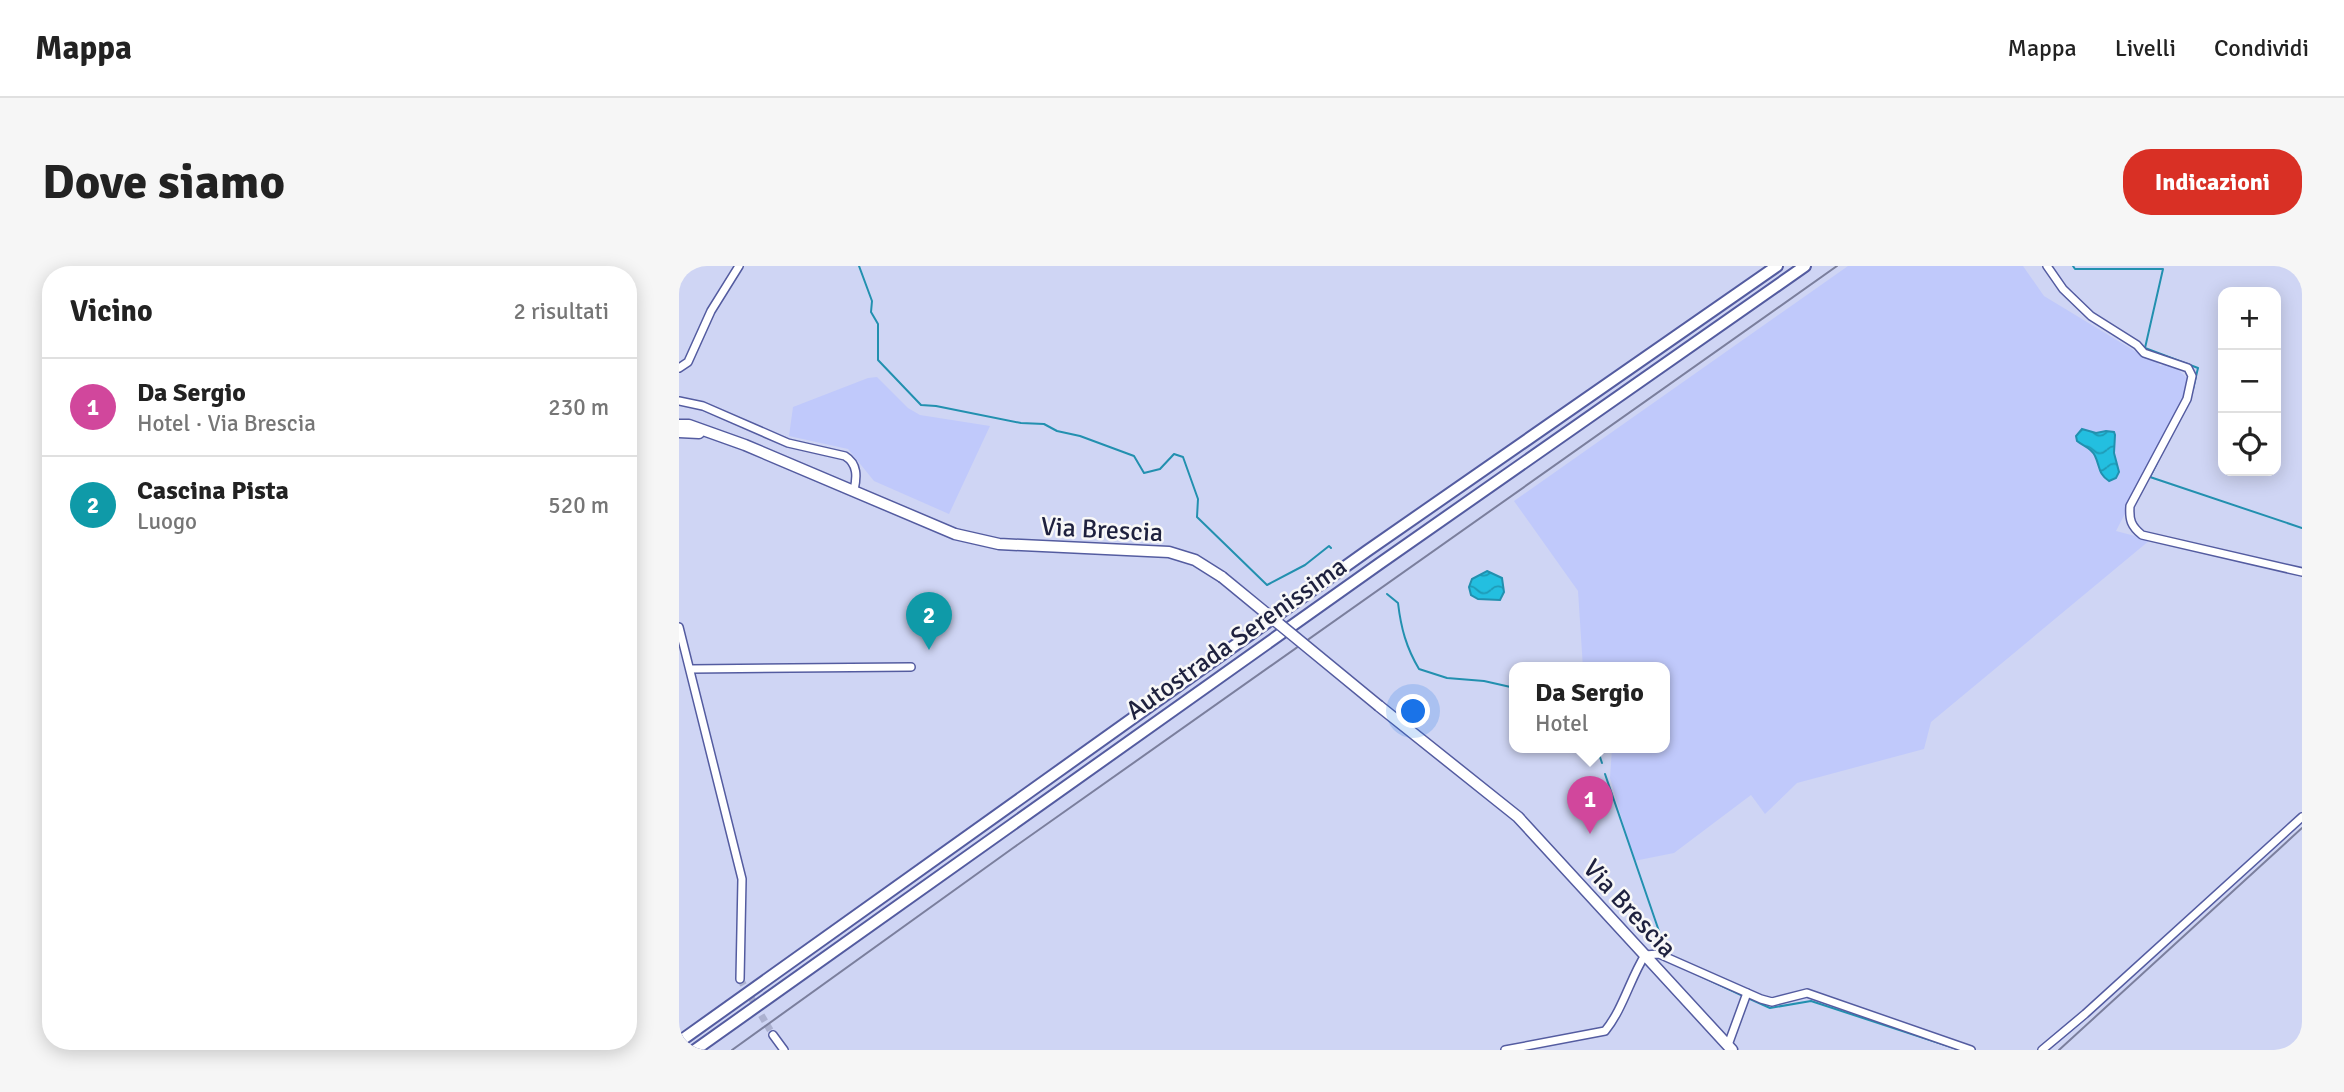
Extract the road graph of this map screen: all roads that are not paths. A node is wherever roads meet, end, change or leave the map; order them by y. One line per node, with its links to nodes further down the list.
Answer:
1 (739, 266): 5 (street)
2 (1777, 266): 18 (highway, Autostrada Serenissima)
3 (1805, 266): 20 (highway, Autostrada Serenissima)
4 (2047, 266): 9 (street)
5 (679, 368)
6 (679, 401): 8 (street)
7 (684, 429): 8 (main road, Via Brescia)
8 (855, 490): 14 (main road, Via Brescia, bridge)
9 (2302, 572)
10 (679, 627): 12 (street)
11 (911, 667): 12 (street)
12 (691, 669): 15 (street)
13 (2302, 817): 24 (street)
14 (1645, 955): 16 (street); 19 (main road, Via Brescia); 22 (street)
15 (740, 979)
16 (1747, 993): 19 (street); 23 (street)
17 (773, 1035): 21 (street)
18 (679, 1042)
19 (1730, 1047)
20 (695, 1050)
21 (784, 1050)
22 (1505, 1050)
23 (1971, 1050)
24 (2042, 1050)

